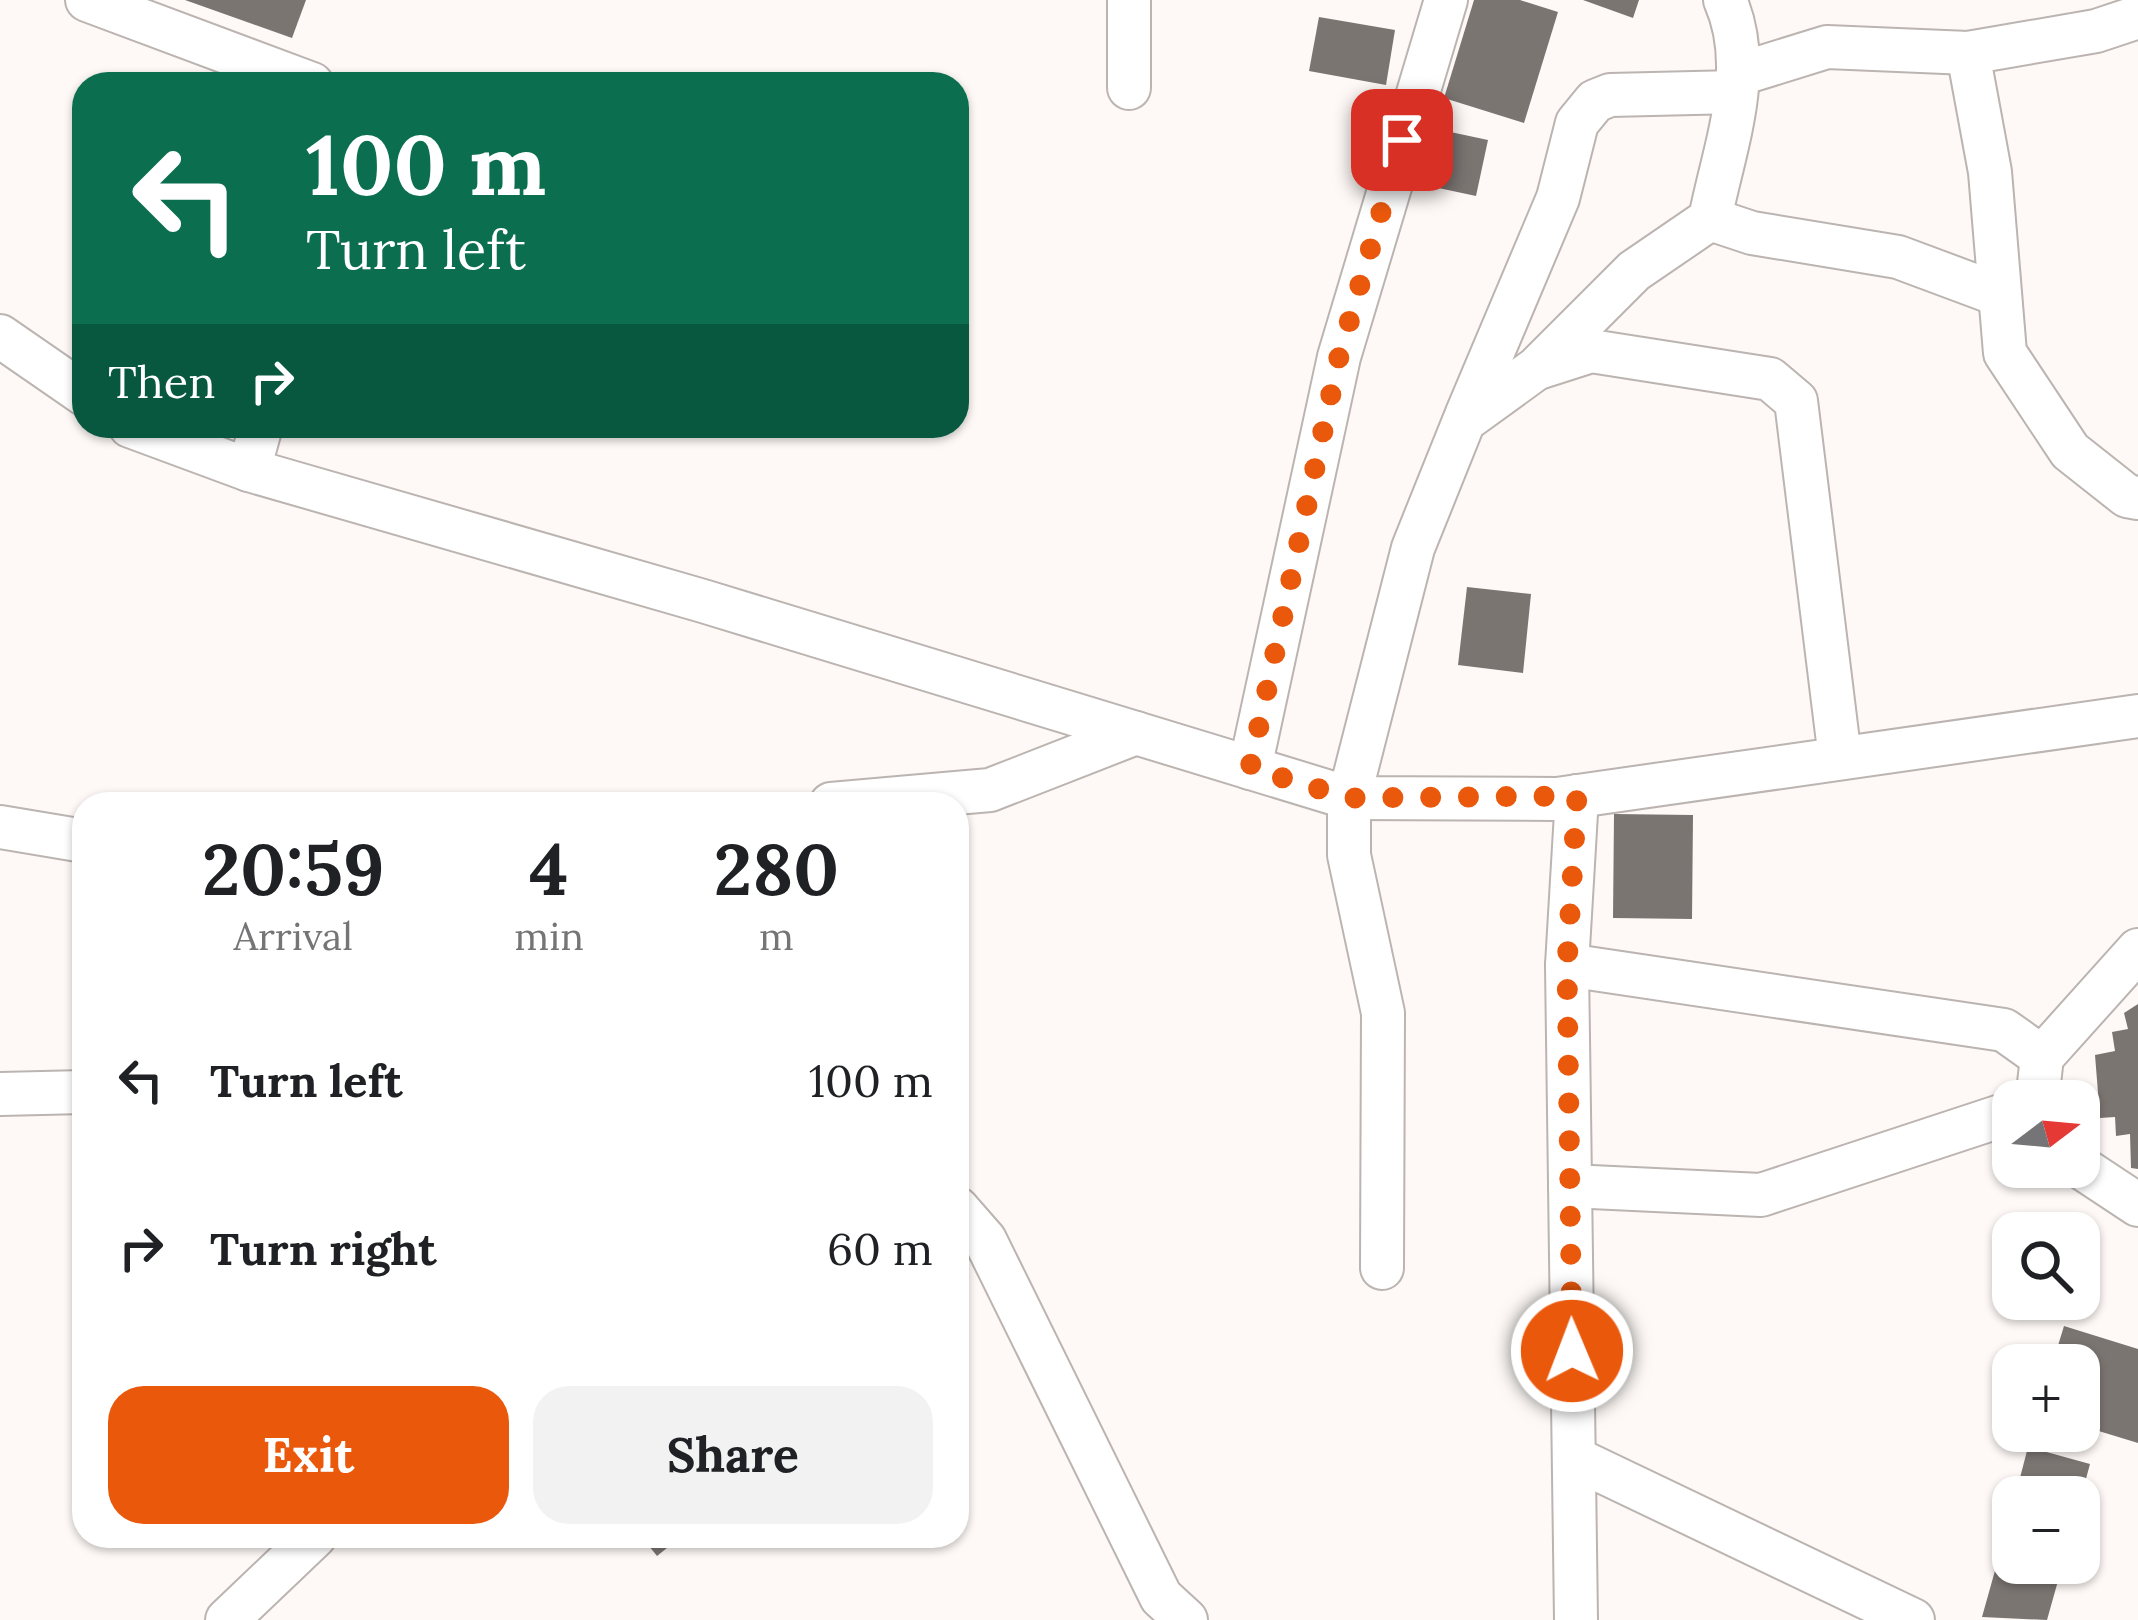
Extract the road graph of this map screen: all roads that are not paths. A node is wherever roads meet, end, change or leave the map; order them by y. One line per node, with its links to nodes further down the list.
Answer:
1 (87, 0): 7 (street)
2 (1130, 0): 9 (street)
3 (1446, 0): 23 (street)
4 (1725, 0): 8 (street)
5 (2138, 16): 6 (street)
6 (1968, 53): 8 (street); 11 (street)
7 (280, 72)
8 (1738, 83): 10 (street); 15 (street)
9 (1130, 88)
10 (1710, 218): 11 (street); 13 (street)
11 (2000, 295): 19 (street)
12 (0, 337): 14 (street)
13 (1537, 368): 15 (street); 22 (street)
14 (72, 386)
15 (1463, 421): 26 (street)
16 (162, 438): 18 (street)
17 (258, 438): 18 (street)
18 (249, 470): 21 (street)
19 (2138, 498)
20 (2138, 716): 22 (street)
21 (1136, 733): 23 (street); 24 (street)
22 (1840, 758): 25 (street)
23 (1250, 768): 26 (street)
24 (967, 792)
25 (1577, 796): 26 (street); 30 (street)
26 (1349, 798): 40 (street)
27 (0, 827): 28 (street)
28 (72, 839)
29 (2138, 950): 31 (street)
30 (1567, 965): 31 (street); 37 (street)
31 (2042, 1057): 32 (street)
32 (2039, 1080)
33 (72, 1092): 34 (street)
34 (0, 1094)
35 (1992, 1119): 37 (street)
36 (2100, 1180): 38 (street)
37 (1570, 1186): 41 (street)
38 (2138, 1205)
39 (969, 1222): 44 (street)
40 (1382, 1268)
41 (1574, 1459): 45 (street); 46 (street)
42 (303, 1548): 43 (street)
43 (227, 1620)
44 (1186, 1620)
45 (1576, 1620)
46 (1913, 1620)

